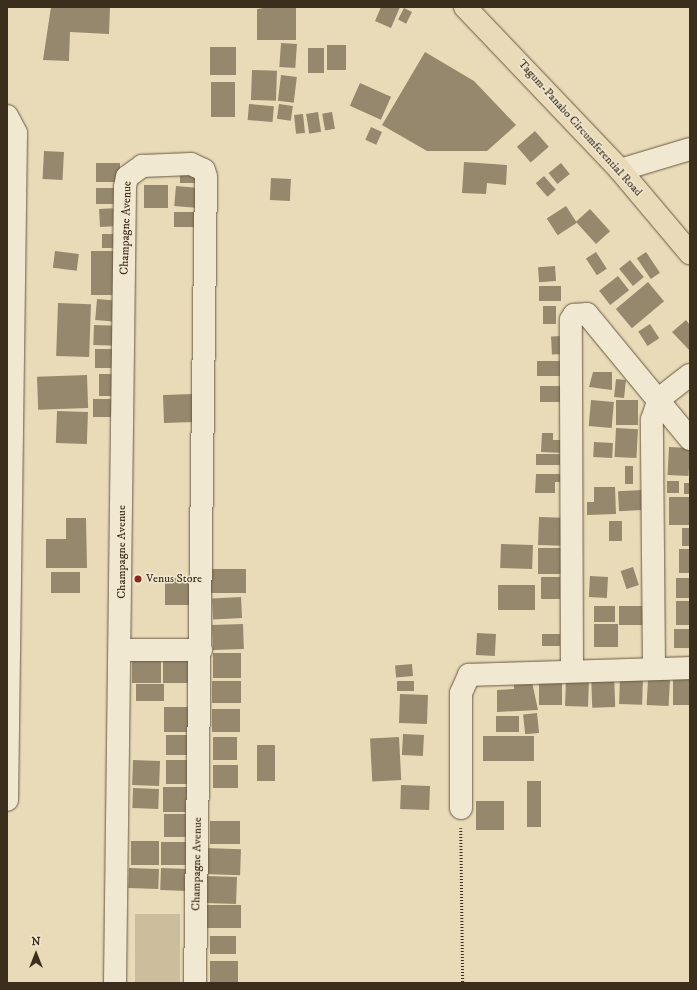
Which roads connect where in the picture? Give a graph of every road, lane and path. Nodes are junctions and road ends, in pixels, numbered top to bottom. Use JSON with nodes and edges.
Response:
{"nodes":[{"id":1,"x":465,"y":7,"type":"edge"},
{"id":2,"x":7,"y":116,"type":"edge"},
{"id":3,"x":690,"y":149,"type":"edge"},
{"id":4,"x":620,"y":170,"type":"junction"},
{"id":5,"x":690,"y":253,"type":"edge"},
{"id":6,"x":690,"y":375,"type":"edge"},
{"id":7,"x":659,"y":400,"type":"junction"},
{"id":8,"x":690,"y":440,"type":"edge"},
{"id":9,"x":121,"y":650,"type":"junction"},
{"id":10,"x":201,"y":650,"type":"junction"},
{"id":11,"x":690,"y":668,"type":"edge"},
{"id":12,"x":654,"y":669,"type":"junction"},
{"id":13,"x":572,"y":671,"type":"junction"},
{"id":14,"x":7,"y":800,"type":"edge"},
{"id":15,"x":461,"y":808,"type":"joint"},
{"id":16,"x":115,"y":983,"type":"edge"},
{"id":17,"x":195,"y":983,"type":"edge"},
{"id":18,"x":463,"y":983,"type":"edge"}],
"edges":[{"from":1,"to":4,"type":"main road","name":"Tagum-Panabo Circumferential Road"},
{"from":2,"to":14,"type":"street"},
{"from":3,"to":4,"type":"street"},
{"from":4,"to":5,"type":"main road","name":"Tagum-Panabo Circumferential Road"},
{"from":6,"to":7,"type":"street"},
{"from":7,"to":8,"type":"street"},
{"from":7,"to":12,"type":"street"},
{"from":7,"to":13,"type":"street"},
{"from":9,"to":10,"type":"street"},
{"from":9,"to":10,"type":"street","name":"Champagne Avenue"},
{"from":9,"to":16,"type":"street","name":"Champagne Avenue"},
{"from":10,"to":17,"type":"street","name":"Champagne Avenue"},
{"from":11,"to":12,"type":"street"},
{"from":12,"to":13,"type":"street"},
{"from":13,"to":15,"type":"street"},
{"from":15,"to":18,"type":"path"}]}
